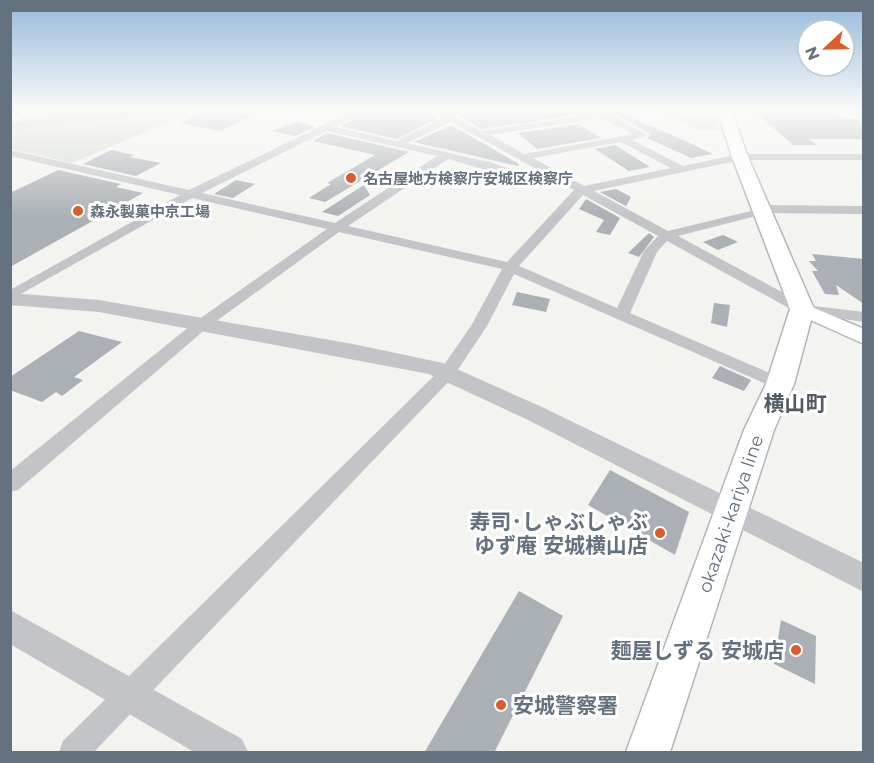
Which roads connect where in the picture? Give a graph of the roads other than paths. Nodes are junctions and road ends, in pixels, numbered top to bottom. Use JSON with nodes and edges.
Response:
{"nodes":[{"id":1,"x":291,"y":146,"type":"edge"},
{"id":2,"x":404,"y":146,"type":"edge"},
{"id":3,"x":500,"y":146,"type":"edge"},
{"id":4,"x":588,"y":146,"type":"edge"},
{"id":5,"x":635,"y":146,"type":"edge"},
{"id":6,"x":736,"y":146,"type":"edge"},
{"id":7,"x":10,"y":153,"type":"edge"},
{"id":8,"x":446,"y":155,"type":"junction"},
{"id":9,"x":740,"y":157,"type":"junction"},
{"id":10,"x":864,"y":157,"type":"edge"},
{"id":11,"x":523,"y":158,"type":"junction"},
{"id":12,"x":681,"y":169,"type":"junction"},
{"id":13,"x":550,"y":172,"type":"junction"},
{"id":14,"x":582,"y":190,"type":"junction"},
{"id":15,"x":191,"y":194,"type":"junction"},
{"id":16,"x":762,"y":210,"type":"junction"},
{"id":17,"x":862,"y":210,"type":"edge"},
{"id":18,"x":338,"y":227,"type":"junction"},
{"id":19,"x":666,"y":235,"type":"junction"},
{"id":20,"x":510,"y":267,"type":"junction"},
{"id":21,"x":10,"y":297,"type":"edge"},
{"id":22,"x":802,"y":309,"type":"junction"},
{"id":23,"x":622,"y":314,"type":"junction"},
{"id":24,"x":864,"y":316,"type":"edge"},
{"id":25,"x":201,"y":325,"type":"junction"},
{"id":26,"x":864,"y":337,"type":"edge"},
{"id":27,"x":447,"y":373,"type":"junction"},
{"id":28,"x":780,"y":384,"type":"junction"},
{"id":29,"x":10,"y":484,"type":"edge"},
{"id":30,"x":732,"y":513,"type":"junction"},
{"id":31,"x":864,"y":578,"type":"edge"},
{"id":32,"x":10,"y":626,"type":"edge"},
{"id":33,"x":131,"y":694,"type":"junction"},
{"id":34,"x":74,"y":753,"type":"edge"},
{"id":35,"x":229,"y":753,"type":"edge"},
{"id":36,"x":648,"y":753,"type":"edge"}],
"edges":[{"from":1,"to":15,"type":"street"},
{"from":2,"to":8,"type":"street"},
{"from":3,"to":11,"type":"street"},
{"from":4,"to":11,"type":"street"},
{"from":5,"to":12,"type":"street"},
{"from":6,"to":9,"type":"main road"},
{"from":7,"to":15,"type":"street"},
{"from":8,"to":13,"type":"street"},
{"from":8,"to":18,"type":"street"},
{"from":9,"to":10,"type":"street"},
{"from":9,"to":12,"type":"street"},
{"from":9,"to":16,"type":"main road"},
{"from":11,"to":13,"type":"street"},
{"from":12,"to":14,"type":"street"},
{"from":13,"to":14,"type":"street"},
{"from":14,"to":19,"type":"street"},
{"from":14,"to":20,"type":"street"},
{"from":15,"to":18,"type":"street"},
{"from":15,"to":21,"type":"street"},
{"from":16,"to":17,"type":"street"},
{"from":16,"to":19,"type":"street"},
{"from":16,"to":22,"type":"main road"},
{"from":18,"to":20,"type":"street"},
{"from":18,"to":25,"type":"street"},
{"from":19,"to":22,"type":"street"},
{"from":19,"to":23,"type":"street"},
{"from":20,"to":23,"type":"street"},
{"from":20,"to":27,"type":"street"},
{"from":21,"to":25,"type":"street"},
{"from":22,"to":24,"type":"street"},
{"from":22,"to":26,"type":"main road"},
{"from":22,"to":28,"type":"main road","name":"okazaki-kariya line"},
{"from":23,"to":28,"type":"street"},
{"from":25,"to":27,"type":"street"},
{"from":25,"to":29,"type":"street"},
{"from":27,"to":30,"type":"street"},
{"from":27,"to":33,"type":"street"},
{"from":28,"to":30,"type":"main road","name":"okazaki-kariya line"},
{"from":30,"to":31,"type":"street"},
{"from":30,"to":36,"type":"main road","name":"okazaki-kariya line"},
{"from":32,"to":33,"type":"street"},
{"from":33,"to":34,"type":"street"},
{"from":33,"to":35,"type":"street"}]}
